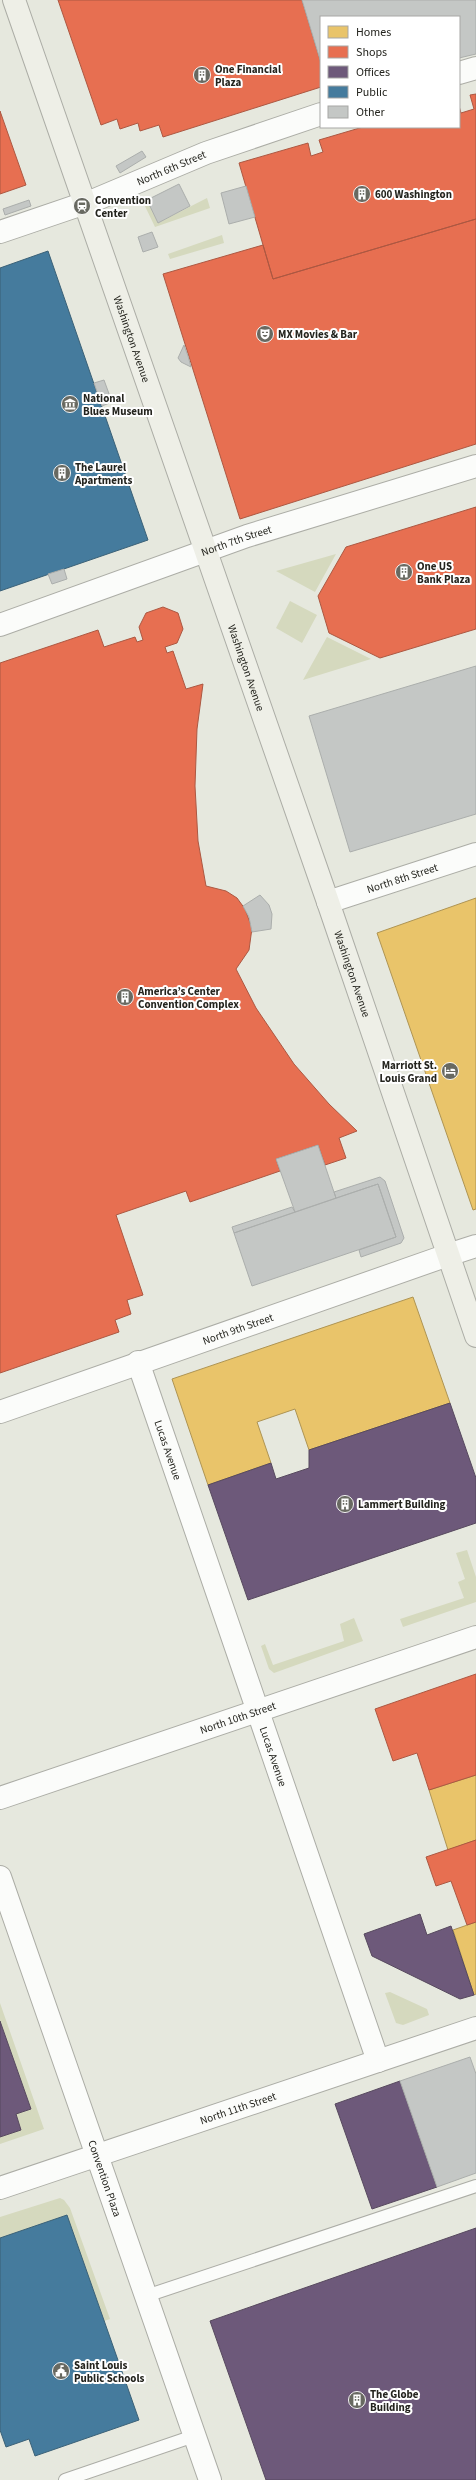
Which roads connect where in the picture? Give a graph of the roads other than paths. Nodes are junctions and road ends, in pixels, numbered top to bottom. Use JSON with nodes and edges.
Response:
{"nodes":[{"id":1,"x":14,"y":0,"type":"edge"},
{"id":2,"x":476,"y":68,"type":"edge"},
{"id":3,"x":460,"y":73,"type":"edge"},
{"id":4,"x":320,"y":114,"type":"edge"},
{"id":5,"x":85,"y":203,"type":"junction"},
{"id":6,"x":0,"y":232,"type":"edge"},
{"id":7,"x":476,"y":466,"type":"edge"},
{"id":8,"x":206,"y":551,"type":"junction"},
{"id":9,"x":0,"y":625,"type":"edge"},
{"id":10,"x":476,"y":854,"type":"edge"},
{"id":11,"x":328,"y":902,"type":"junction"},
{"id":12,"x":476,"y":1246,"type":"edge"},
{"id":13,"x":448,"y":1255,"type":"junction"},
{"id":14,"x":476,"y":1336,"type":"edge"},
{"id":15,"x":138,"y":1362,"type":"junction"},
{"id":16,"x":0,"y":1412,"type":"edge"},
{"id":17,"x":476,"y":1637,"type":"edge"},
{"id":18,"x":257,"y":1711,"type":"junction"},
{"id":19,"x":0,"y":1798,"type":"edge"},
{"id":20,"x":0,"y":1877,"type":"edge"},
{"id":21,"x":476,"y":2028,"type":"edge"},
{"id":22,"x":378,"y":2061,"type":"junction"},
{"id":23,"x":97,"y":2155,"type":"junction"},
{"id":24,"x":476,"y":2186,"type":"edge"},
{"id":25,"x":0,"y":2188,"type":"edge"},
{"id":26,"x":146,"y":2296,"type":"junction"},
{"id":27,"x":194,"y":2436,"type":"junction"},
{"id":28,"x":65,"y":2480,"type":"edge"},
{"id":29,"x":210,"y":2480,"type":"edge"}],
"edges":[{"from":1,"to":5,"type":"main road","name":"Washington Avenue"},
{"from":2,"to":3,"type":"street"},
{"from":4,"to":5,"type":"street","name":"North 6th Street"},
{"from":5,"to":6,"type":"street","name":"North 6th Street"},
{"from":5,"to":8,"type":"main road","name":"Washington Avenue"},
{"from":7,"to":8,"type":"street","name":"North 7th Street"},
{"from":8,"to":9,"type":"street","name":"North 7th Street"},
{"from":8,"to":11,"type":"main road","name":"Washington Avenue"},
{"from":10,"to":11,"type":"street","name":"North 8th Street"},
{"from":11,"to":13,"type":"main road","name":"Washington Avenue"},
{"from":12,"to":13,"type":"street","name":"North 9th Street"},
{"from":13,"to":14,"type":"main road","name":"Washington Avenue"},
{"from":13,"to":15,"type":"street","name":"North 9th Street"},
{"from":15,"to":16,"type":"street","name":"North 9th Street"},
{"from":15,"to":18,"type":"street","name":"Lucas Avenue"},
{"from":17,"to":18,"type":"street","name":"North 10th Street"},
{"from":18,"to":19,"type":"street","name":"North 10th Street"},
{"from":18,"to":22,"type":"street","name":"Lucas Avenue"},
{"from":20,"to":23,"type":"street","name":"Convention Plaza"},
{"from":21,"to":22,"type":"street","name":"North 11th Street"},
{"from":22,"to":23,"type":"street","name":"North 11th Street"},
{"from":23,"to":25,"type":"street","name":"North 11th Street"},
{"from":23,"to":26,"type":"street","name":"Convention Plaza"},
{"from":24,"to":26,"type":"lane"},
{"from":26,"to":27,"type":"street","name":"Convention Plaza"},
{"from":27,"to":28,"type":"lane"},
{"from":27,"to":29,"type":"street","name":"Convention Plaza"}]}
